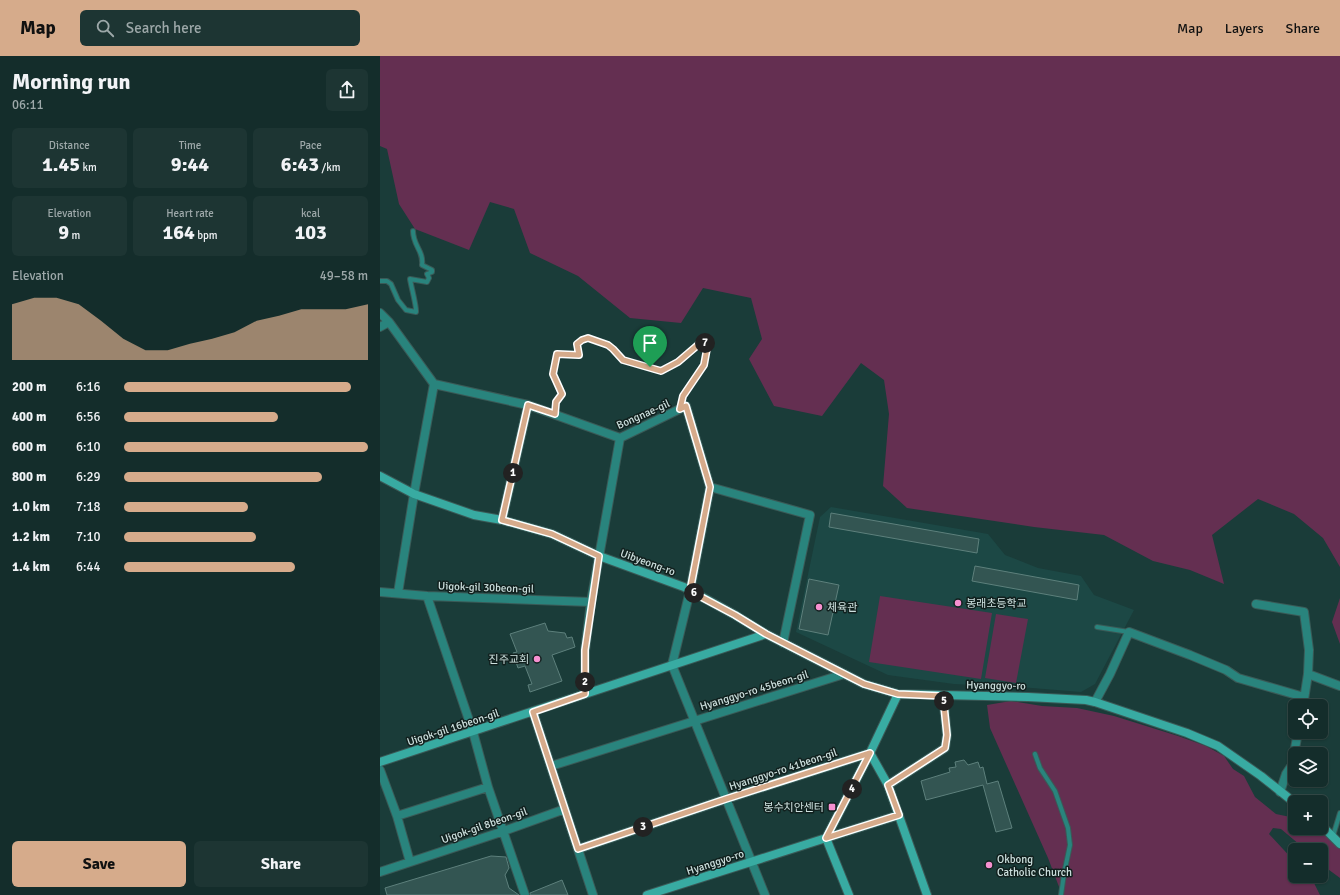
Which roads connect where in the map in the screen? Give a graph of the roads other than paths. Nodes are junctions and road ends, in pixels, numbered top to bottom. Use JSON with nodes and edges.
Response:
{"nodes":[{"id":1,"x":412,"y":231,"type":"dead end"},
{"id":2,"x":380,"y":281,"type":"edge"},
{"id":3,"x":380,"y":313,"type":"edge"},
{"id":4,"x":389,"y":322,"type":"junction"},
{"id":5,"x":380,"y":327,"type":"edge"},
{"id":6,"x":434,"y":384,"type":"junction"},
{"id":7,"x":528,"y":405,"type":"junction"},
{"id":8,"x":680,"y":409,"type":"junction"},
{"id":9,"x":555,"y":414,"type":"junction"},
{"id":10,"x":620,"y":438,"type":"junction"},
{"id":11,"x":380,"y":476,"type":"edge"},
{"id":12,"x":710,"y":487,"type":"junction"},
{"id":13,"x":414,"y":494,"type":"junction"},
{"id":14,"x":502,"y":520,"type":"junction"},
{"id":15,"x":599,"y":556,"type":"junction"},
{"id":16,"x":690,"y":591,"type":"junction"},
{"id":17,"x":380,"y":592,"type":"edge"},
{"id":18,"x":398,"y":594,"type":"junction"},
{"id":19,"x":427,"y":596,"type":"junction"},
{"id":20,"x":591,"y":602,"type":"junction"},
{"id":21,"x":1256,"y":604,"type":"dead end"},
{"id":22,"x":1097,"y":627,"type":"dead end"},
{"id":23,"x":1129,"y":632,"type":"junction"},
{"id":24,"x":766,"y":634,"type":"junction"},
{"id":25,"x":783,"y":643,"type":"junction"},
{"id":26,"x":672,"y":665,"type":"junction"},
{"id":27,"x":844,"y":674,"type":"junction"},
{"id":28,"x":1308,"y":674,"type":"junction"},
{"id":29,"x":1340,"y":686,"type":"edge"},
{"id":30,"x":585,"y":694,"type":"junction"},
{"id":31,"x":898,"y":694,"type":"junction"},
{"id":32,"x":943,"y":696,"type":"junction"},
{"id":33,"x":1304,"y":697,"type":"joint"},
{"id":34,"x":1095,"y":702,"type":"junction"},
{"id":35,"x":533,"y":712,"type":"junction"},
{"id":36,"x":694,"y":720,"type":"junction"},
{"id":37,"x":472,"y":732,"type":"junction"},
{"id":38,"x":1297,"y":739,"type":"edge"},
{"id":39,"x":870,"y":753,"type":"junction"},
{"id":40,"x":1035,"y":754,"type":"dead end"},
{"id":41,"x":380,"y":762,"type":"edge"},
{"id":42,"x":551,"y":766,"type":"junction"},
{"id":43,"x":380,"y":770,"type":"edge"},
{"id":44,"x":888,"y":785,"type":"junction"},
{"id":45,"x":488,"y":787,"type":"junction"},
{"id":46,"x":1280,"y":792,"type":"junction"},
{"id":47,"x":1288,"y":798,"type":"edge"},
{"id":48,"x":726,"y":799,"type":"junction"},
{"id":49,"x":565,"y":809,"type":"junction"},
{"id":50,"x":1340,"y":813,"type":"edge"},
{"id":51,"x":899,"y":815,"type":"junction"},
{"id":52,"x":397,"y":816,"type":"junction"},
{"id":53,"x":504,"y":831,"type":"junction"},
{"id":54,"x":1328,"y":832,"type":"edge"},
{"id":55,"x":1333,"y":837,"type":"junction"},
{"id":56,"x":826,"y":838,"type":"junction"},
{"id":57,"x":1340,"y":844,"type":"edge"},
{"id":58,"x":578,"y":849,"type":"junction"},
{"id":59,"x":410,"y":862,"type":"junction"},
{"id":60,"x":751,"y":862,"type":"junction"},
{"id":61,"x":380,"y":872,"type":"edge"},
{"id":62,"x":525,"y":895,"type":"edge"},
{"id":63,"x":593,"y":895,"type":"edge"},
{"id":64,"x":648,"y":895,"type":"edge"},
{"id":65,"x":765,"y":895,"type":"edge"},
{"id":66,"x":849,"y":895,"type":"edge"},
{"id":67,"x":927,"y":895,"type":"edge"},
{"id":68,"x":1061,"y":895,"type":"edge"}],
"edges":[{"from":1,"to":2,"type":"lane"},
{"from":3,"to":4,"type":"street"},
{"from":4,"to":5,"type":"street"},
{"from":4,"to":6,"type":"street"},
{"from":6,"to":7,"type":"street","name":"Bongnae-gil"},
{"from":6,"to":13,"type":"street"},
{"from":7,"to":9,"type":"street","name":"Bongnae-gil"},
{"from":7,"to":14,"type":"street"},
{"from":8,"to":9,"type":"lane"},
{"from":8,"to":10,"type":"street","name":"Bongnae-gil"},
{"from":8,"to":12,"type":"street","name":"Bongnae-gil"},
{"from":9,"to":10,"type":"street","name":"Bongnae-gil"},
{"from":10,"to":15,"type":"street"},
{"from":11,"to":13,"type":"street","name":"Uibyeong-ro"},
{"from":12,"to":16,"type":"street"},
{"from":12,"to":25,"type":"street"},
{"from":13,"to":14,"type":"street","name":"Uibyeong-ro"},
{"from":13,"to":18,"type":"street"},
{"from":14,"to":15,"type":"street","name":"Uibyeong-ro"},
{"from":15,"to":16,"type":"street","name":"Uibyeong-ro"},
{"from":15,"to":20,"type":"street"},
{"from":16,"to":24,"type":"street","name":"Uibyeong-ro"},
{"from":16,"to":26,"type":"street"},
{"from":17,"to":18,"type":"street","name":"Uigok-gil 30beon-gil"},
{"from":18,"to":19,"type":"street","name":"Uigok-gil 30beon-gil"},
{"from":19,"to":20,"type":"street","name":"Uigok-gil 30beon-gil"},
{"from":19,"to":37,"type":"street"},
{"from":20,"to":30,"type":"street"},
{"from":21,"to":28,"type":"street"},
{"from":22,"to":23,"type":"lane"},
{"from":23,"to":33,"type":"street"},
{"from":23,"to":34,"type":"street"},
{"from":24,"to":25,"type":"street","name":"Uibyeong-ro"},
{"from":24,"to":26,"type":"street","name":"Uigok-gil 16beon-gil"},
{"from":25,"to":27,"type":"street","name":"Uibyeong-ro"},
{"from":26,"to":30,"type":"street","name":"Uigok-gil 16beon-gil"},
{"from":26,"to":36,"type":"street"},
{"from":27,"to":31,"type":"street","name":"Uibyeong-ro"},
{"from":27,"to":36,"type":"street","name":"Hyanggyo-ro 45beon-gil"},
{"from":28,"to":29,"type":"street"},
{"from":28,"to":33,"type":"street"},
{"from":30,"to":35,"type":"street","name":"Uigok-gil 16beon-gil"},
{"from":31,"to":32,"type":"street","name":"Hyanggyo-ro"},
{"from":31,"to":39,"type":"street"},
{"from":32,"to":34,"type":"street","name":"Hyanggyo-ro"},
{"from":32,"to":44,"type":"street"},
{"from":34,"to":46,"type":"street","name":"Hyanggyo-ro"},
{"from":35,"to":37,"type":"street","name":"Uigok-gil 16beon-gil"},
{"from":35,"to":42,"type":"street"},
{"from":36,"to":42,"type":"street","name":"Hyanggyo-ro 45beon-gil"},
{"from":36,"to":48,"type":"street"},
{"from":37,"to":41,"type":"street","name":"Uigok-gil 16beon-gil"},
{"from":37,"to":45,"type":"street"},
{"from":38,"to":46,"type":"street"},
{"from":39,"to":44,"type":"street"},
{"from":39,"to":48,"type":"street","name":"Hyanggyo-ro 41beon-gil"},
{"from":39,"to":56,"type":"street"},
{"from":40,"to":68,"type":"lane"},
{"from":42,"to":49,"type":"street"},
{"from":43,"to":52,"type":"street"},
{"from":44,"to":51,"type":"street"},
{"from":45,"to":52,"type":"street"},
{"from":45,"to":53,"type":"street"},
{"from":46,"to":47,"type":"street","name":"Hyanggyo-ro"},
{"from":48,"to":58,"type":"street","name":"Hyanggyo-ro 41beon-gil"},
{"from":48,"to":60,"type":"street"},
{"from":49,"to":53,"type":"street","name":"Uigok-gil 8beon-gil"},
{"from":49,"to":58,"type":"street"},
{"from":50,"to":55,"type":"lane"},
{"from":51,"to":56,"type":"street"},
{"from":51,"to":67,"type":"street"},
{"from":52,"to":59,"type":"street"},
{"from":53,"to":59,"type":"street","name":"Uigok-gil 8beon-gil"},
{"from":53,"to":62,"type":"street"},
{"from":54,"to":55,"type":"street"},
{"from":55,"to":57,"type":"street"},
{"from":56,"to":60,"type":"street","name":"Hyanggyo-ro"},
{"from":56,"to":66,"type":"street"},
{"from":58,"to":63,"type":"street"},
{"from":59,"to":61,"type":"street","name":"Uigok-gil 8beon-gil"},
{"from":60,"to":64,"type":"street","name":"Hyanggyo-ro"},
{"from":60,"to":65,"type":"street"}]}
